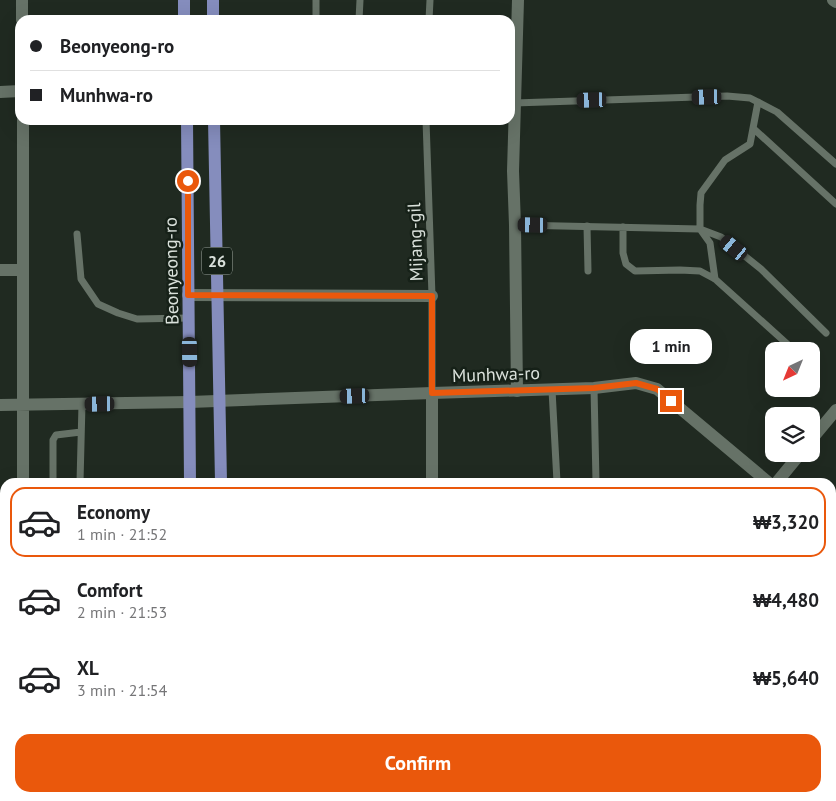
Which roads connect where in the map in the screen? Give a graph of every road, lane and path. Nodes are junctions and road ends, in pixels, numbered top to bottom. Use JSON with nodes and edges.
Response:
{"nodes":[{"id":1,"x":22,"y":0,"type":"edge"},
{"id":2,"x":184,"y":0,"type":"edge"},
{"id":3,"x":213,"y":0,"type":"edge"},
{"id":4,"x":316,"y":0,"type":"edge"},
{"id":5,"x":360,"y":0,"type":"edge"},
{"id":6,"x":430,"y":0,"type":"edge"},
{"id":7,"x":518,"y":0,"type":"edge"},
{"id":8,"x":22,"y":15,"type":"edge"},
{"id":9,"x":184,"y":15,"type":"edge"},
{"id":10,"x":213,"y":15,"type":"edge"},
{"id":11,"x":316,"y":15,"type":"edge"},
{"id":12,"x":359,"y":15,"type":"edge"},
{"id":13,"x":429,"y":15,"type":"edge"},
{"id":14,"x":515,"y":77,"type":"edge"},
{"id":15,"x":15,"y":91,"type":"edge"},
{"id":16,"x":0,"y":92,"type":"edge"},
{"id":17,"x":758,"y":102,"type":"junction"},
{"id":18,"x":515,"y":103,"type":"edge"},
{"id":19,"x":22,"y":125,"type":"edge"},
{"id":20,"x":187,"y":125,"type":"edge"},
{"id":21,"x":214,"y":125,"type":"edge"},
{"id":22,"x":426,"y":125,"type":"edge"},
{"id":23,"x":514,"y":125,"type":"edge"},
{"id":24,"x":754,"y":129,"type":"junction"},
{"id":25,"x":836,"y":164,"type":"edge"},
{"id":26,"x":836,"y":204,"type":"edge"},
{"id":27,"x":515,"y":225,"type":"junction"},
{"id":28,"x":587,"y":226,"type":"junction"},
{"id":29,"x":623,"y":227,"type":"junction"},
{"id":30,"x":700,"y":229,"type":"junction"},
{"id":31,"x":77,"y":234,"type":"dead end"},
{"id":32,"x":0,"y":270,"type":"edge"},
{"id":33,"x":24,"y":270,"type":"junction"},
{"id":34,"x":588,"y":272,"type":"dead end"},
{"id":35,"x":716,"y":279,"type":"junction"},
{"id":36,"x":217,"y":294,"type":"junction"},
{"id":37,"x":188,"y":295,"type":"junction"},
{"id":38,"x":432,"y":296,"type":"junction"},
{"id":39,"x":189,"y":318,"type":"junction"},
{"id":40,"x":826,"y":333,"type":"dead end"},
{"id":41,"x":784,"y":342,"type":"edge"},
{"id":42,"x":594,"y":388,"type":"junction"},
{"id":43,"x":552,"y":390,"type":"junction"},
{"id":44,"x":517,"y":391,"type":"junction"},
{"id":45,"x":432,"y":393,"type":"junction"},
{"id":46,"x":221,"y":401,"type":"junction"},
{"id":47,"x":190,"y":402,"type":"junction"},
{"id":48,"x":82,"y":404,"type":"junction"},
{"id":49,"x":0,"y":405,"type":"edge"},
{"id":50,"x":22,"y":406,"type":"junction"},
{"id":51,"x":836,"y":410,"type":"edge"},
{"id":52,"x":820,"y":429,"type":"edge"},
{"id":53,"x":81,"y":432,"type":"junction"},
{"id":54,"x":793,"y":462,"type":"edge"},
{"id":55,"x":23,"y":478,"type":"edge"},
{"id":56,"x":53,"y":478,"type":"edge"},
{"id":57,"x":80,"y":478,"type":"edge"},
{"id":58,"x":190,"y":478,"type":"edge"},
{"id":59,"x":221,"y":478,"type":"edge"},
{"id":60,"x":432,"y":478,"type":"edge"},
{"id":61,"x":557,"y":478,"type":"edge"},
{"id":62,"x":596,"y":478,"type":"edge"},
{"id":63,"x":763,"y":478,"type":"edge"},
{"id":64,"x":780,"y":478,"type":"edge"}],
"edges":[{"from":1,"to":8,"type":"street"},
{"from":2,"to":9,"type":"main road"},
{"from":3,"to":10,"type":"main road"},
{"from":4,"to":11,"type":"lane"},
{"from":5,"to":12,"type":"lane"},
{"from":6,"to":13,"type":"lane"},
{"from":7,"to":14,"type":"street"},
{"from":15,"to":16,"type":"street"},
{"from":17,"to":18,"type":"lane"},
{"from":17,"to":24,"type":"lane"},
{"from":17,"to":25,"type":"lane"},
{"from":19,"to":33,"type":"street"},
{"from":20,"to":37,"type":"main road","name":"Beonyeong-ro","number":"26"},
{"from":21,"to":36,"type":"main road","number":"26"},
{"from":22,"to":38,"type":"lane","name":"Mijang-gil"},
{"from":23,"to":27,"type":"street"},
{"from":24,"to":26,"type":"lane"},
{"from":24,"to":30,"type":"lane"},
{"from":27,"to":28,"type":"lane"},
{"from":27,"to":44,"type":"street"},
{"from":28,"to":29,"type":"lane"},
{"from":28,"to":34,"type":"lane"},
{"from":29,"to":30,"type":"lane"},
{"from":29,"to":35,"type":"lane"},
{"from":30,"to":35,"type":"lane"},
{"from":30,"to":40,"type":"lane"},
{"from":31,"to":39,"type":"lane"},
{"from":32,"to":33,"type":"street"},
{"from":33,"to":50,"type":"street"},
{"from":35,"to":41,"type":"lane"},
{"from":36,"to":37,"type":"street"},
{"from":36,"to":38,"type":"street"},
{"from":36,"to":46,"type":"main road","number":"26"},
{"from":37,"to":39,"type":"main road","name":"Beonyeong-ro","number":"26"},
{"from":38,"to":45,"type":"lane","name":"Mijang-gil"},
{"from":39,"to":47,"type":"main road","name":"Beonyeong-ro","number":"26"},
{"from":42,"to":43,"type":"street","name":"Munhwa-ro"},
{"from":42,"to":62,"type":"lane"},
{"from":42,"to":63,"type":"street","name":"Munhwa-ro"},
{"from":43,"to":44,"type":"street","name":"Munhwa-ro"},
{"from":43,"to":61,"type":"lane"},
{"from":44,"to":45,"type":"street","name":"Munhwa-ro"},
{"from":45,"to":46,"type":"street","name":"Munhwa-ro"},
{"from":45,"to":60,"type":"street"},
{"from":46,"to":47,"type":"street","name":"Munhwa-ro"},
{"from":46,"to":59,"type":"main road","number":"26"},
{"from":47,"to":48,"type":"street","name":"Munhwa-ro"},
{"from":47,"to":58,"type":"main road","name":"Beonyeong-ro","number":"26"},
{"from":48,"to":50,"type":"street","name":"Munhwa-ro"},
{"from":48,"to":53,"type":"lane"},
{"from":49,"to":50,"type":"street","name":"Munhwa-ro"},
{"from":50,"to":55,"type":"street"},
{"from":51,"to":52,"type":"street"},
{"from":53,"to":56,"type":"lane"},
{"from":53,"to":57,"type":"lane"},
{"from":54,"to":64,"type":"street"}]}
